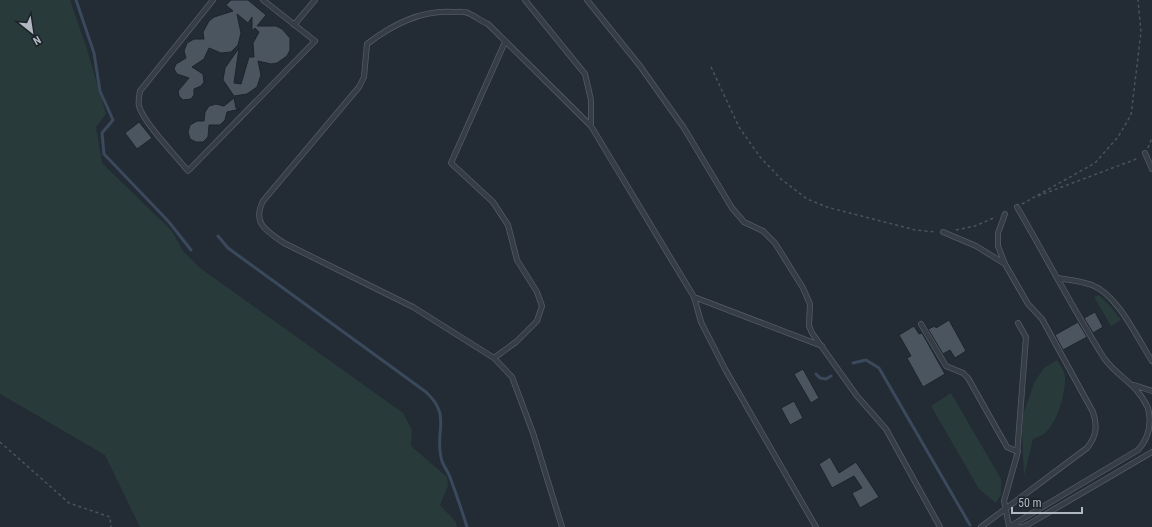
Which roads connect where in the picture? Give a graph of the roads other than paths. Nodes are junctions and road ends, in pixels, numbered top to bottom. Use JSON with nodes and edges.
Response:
{"nodes":[{"id":1,"x":213,"y":0,"type":"edge"},
{"id":2,"x":263,"y":0,"type":"edge"},
{"id":3,"x":315,"y":0,"type":"edge"},
{"id":4,"x":525,"y":0,"type":"edge"},
{"id":5,"x":587,"y":0,"type":"edge"},
{"id":6,"x":294,"y":25,"type":"junction"},
{"id":7,"x":505,"y":42,"type":"junction"},
{"id":8,"x":591,"y":126,"type":"junction"},
{"id":9,"x":1145,"y":153,"type":"road end"},
{"id":10,"x":1152,"y":169,"type":"edge"},
{"id":11,"x":1017,"y":207,"type":"road end"},
{"id":12,"x":1005,"y":214,"type":"road end"},
{"id":13,"x":943,"y":232,"type":"road end"},
{"id":14,"x":1005,"y":264,"type":"junction"},
{"id":15,"x":1058,"y":278,"type":"junction"},
{"id":16,"x":694,"y":297,"type":"junction"},
{"id":17,"x":1018,"y":323,"type":"dead end"},
{"id":18,"x":921,"y":324,"type":"dead end"},
{"id":19,"x":822,"y":346,"type":"junction"},
{"id":20,"x":494,"y":358,"type":"junction"},
{"id":21,"x":1152,"y":361,"type":"edge"},
{"id":22,"x":1134,"y":385,"type":"junction"},
{"id":23,"x":1152,"y":391,"type":"edge"},
{"id":24,"x":1151,"y":415,"type":"edge"},
{"id":25,"x":1018,"y":452,"type":"junction"},
{"id":26,"x":1152,"y":452,"type":"edge"},
{"id":27,"x":1005,"y":509,"type":"junction"},
{"id":28,"x":562,"y":527,"type":"edge"},
{"id":29,"x":816,"y":527,"type":"edge"},
{"id":30,"x":940,"y":527,"type":"edge"},
{"id":31,"x":981,"y":527,"type":"edge"},
{"id":32,"x":1009,"y":527,"type":"edge"}],
"edges":[{"from":1,"to":6,"type":"lane"},
{"from":2,"to":6,"type":"lane"},
{"from":3,"to":6,"type":"lane"},
{"from":4,"to":8,"type":"lane"},
{"from":5,"to":19,"type":"lane"},
{"from":7,"to":8,"type":"lane"},
{"from":7,"to":20,"type":"lane"},
{"from":7,"to":20,"type":"lane"},
{"from":8,"to":16,"type":"lane"},
{"from":9,"to":10,"type":"lane"},
{"from":11,"to":15,"type":"lane"},
{"from":12,"to":14,"type":"lane"},
{"from":13,"to":14,"type":"lane"},
{"from":14,"to":27,"type":"lane"},
{"from":15,"to":21,"type":"lane"},
{"from":15,"to":22,"type":"lane"},
{"from":16,"to":19,"type":"lane"},
{"from":16,"to":29,"type":"lane"},
{"from":17,"to":25,"type":"lane"},
{"from":18,"to":25,"type":"lane"},
{"from":19,"to":30,"type":"lane"},
{"from":20,"to":28,"type":"lane"},
{"from":22,"to":23,"type":"lane"},
{"from":22,"to":24,"type":"lane"},
{"from":24,"to":32,"type":"lane"},
{"from":25,"to":27,"type":"lane"},
{"from":26,"to":32,"type":"lane"},
{"from":27,"to":31,"type":"lane"},
{"from":27,"to":32,"type":"lane"}]}
